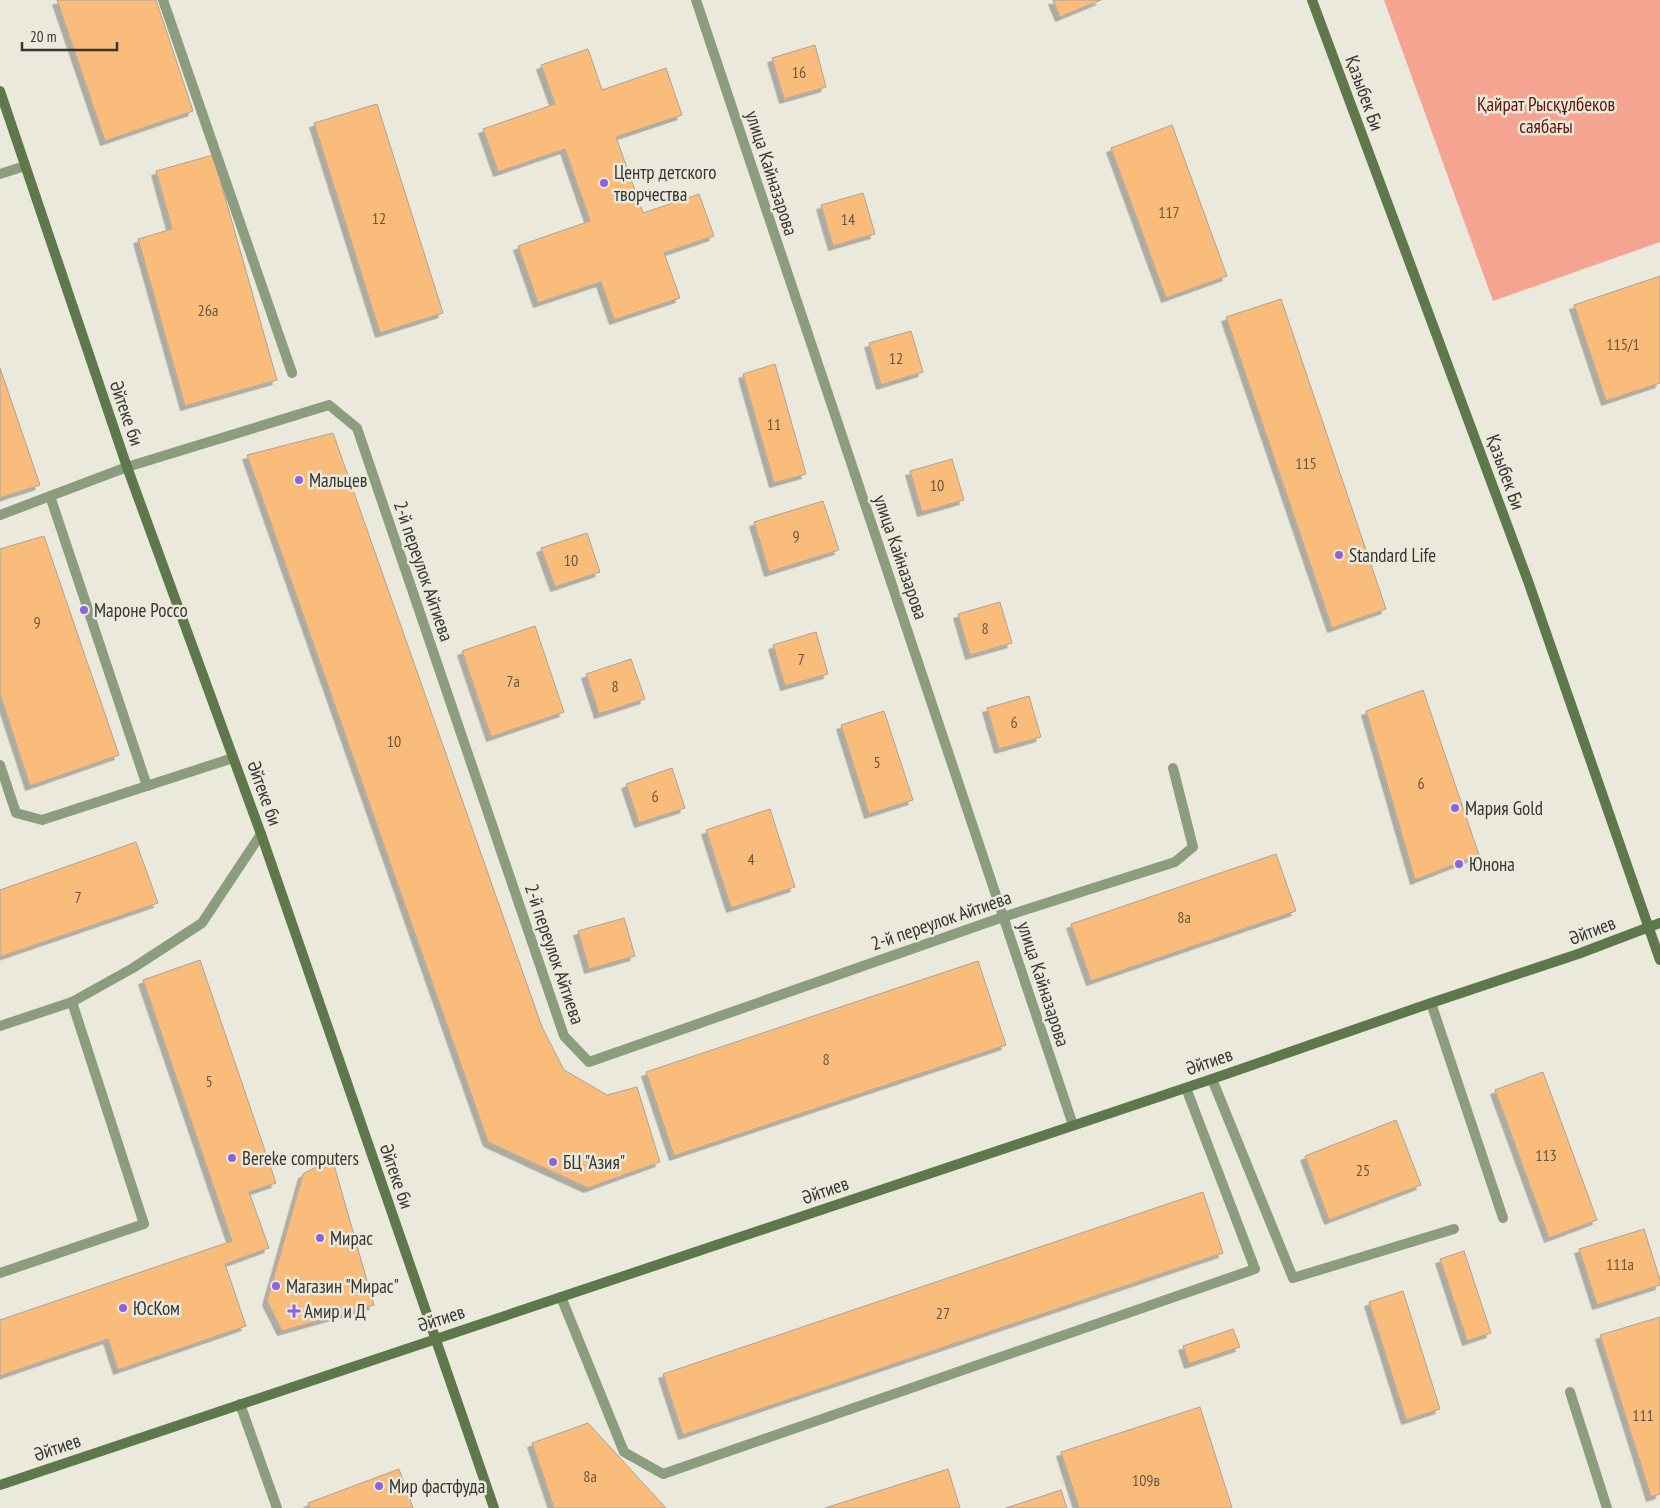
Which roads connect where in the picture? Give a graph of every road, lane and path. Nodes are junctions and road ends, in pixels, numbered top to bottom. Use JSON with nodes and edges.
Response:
{"nodes":[{"id":1,"x":163,"y":0,"type":"edge"},
{"id":2,"x":696,"y":0,"type":"edge"},
{"id":3,"x":1312,"y":0,"type":"edge"},
{"id":4,"x":0,"y":91,"type":"edge"},
{"id":5,"x":26,"y":166,"type":"junction"},
{"id":6,"x":0,"y":174,"type":"edge"},
{"id":7,"x":292,"y":373,"type":"dead end"},
{"id":8,"x":126,"y":467,"type":"junction"},
{"id":9,"x":50,"y":496,"type":"junction"},
{"id":10,"x":0,"y":515,"type":"edge"},
{"id":11,"x":233,"y":758,"type":"junction"},
{"id":12,"x":0,"y":765,"type":"edge"},
{"id":13,"x":1172,"y":768,"type":"dead end"},
{"id":14,"x":148,"y":786,"type":"junction"},
{"id":15,"x":261,"y":834,"type":"junction"},
{"id":16,"x":1003,"y":917,"type":"junction"},
{"id":17,"x":1660,"y":923,"type":"edge"},
{"id":18,"x":1649,"y":927,"type":"junction"},
{"id":19,"x":1660,"y":960,"type":"edge"},
{"id":20,"x":72,"y":1002,"type":"junction"},
{"id":21,"x":1431,"y":1003,"type":"junction"},
{"id":22,"x":0,"y":1026,"type":"edge"},
{"id":23,"x":1212,"y":1079,"type":"junction"},
{"id":24,"x":1186,"y":1088,"type":"junction"},
{"id":25,"x":1073,"y":1125,"type":"junction"},
{"id":26,"x":1503,"y":1218,"type":"dead end"},
{"id":27,"x":1454,"y":1230,"type":"dead end"},
{"id":28,"x":0,"y":1273,"type":"edge"},
{"id":29,"x":560,"y":1297,"type":"junction"},
{"id":30,"x":435,"y":1339,"type":"junction"},
{"id":31,"x":1570,"y":1392,"type":"dead end"},
{"id":32,"x":240,"y":1404,"type":"junction"},
{"id":33,"x":0,"y":1485,"type":"edge"},
{"id":34,"x":277,"y":1508,"type":"edge"},
{"id":35,"x":494,"y":1508,"type":"edge"},
{"id":36,"x":1607,"y":1508,"type":"edge"}],
"edges":[{"from":1,"to":7,"type":"street"},
{"from":2,"to":16,"type":"street","name":"улица Кайназарова"},
{"from":3,"to":18,"type":"street","name":"Қазыбек Би"},
{"from":4,"to":5,"type":"street","name":"Әйтеке би"},
{"from":5,"to":6,"type":"street"},
{"from":5,"to":8,"type":"street","name":"Әйтеке би"},
{"from":8,"to":9,"type":"street"},
{"from":8,"to":11,"type":"street","name":"Әйтеке би"},
{"from":8,"to":16,"type":"street","name":"2-й переулок Айтиева"},
{"from":9,"to":10,"type":"street"},
{"from":9,"to":14,"type":"street"},
{"from":11,"to":14,"type":"street"},
{"from":11,"to":15,"type":"street","name":"Әйтеке би"},
{"from":12,"to":14,"type":"street"},
{"from":13,"to":16,"type":"street","name":"2-й переулок Айтиева"},
{"from":15,"to":20,"type":"street"},
{"from":15,"to":30,"type":"street","name":"Әйтеке би"},
{"from":16,"to":25,"type":"street","name":"улица Кайназарова"},
{"from":17,"to":18,"type":"street","name":"Әйтиев"},
{"from":18,"to":19,"type":"street","name":"Қазыбек Би"},
{"from":18,"to":21,"type":"street","name":"Әйтиев"},
{"from":20,"to":22,"type":"street"},
{"from":20,"to":28,"type":"street"},
{"from":21,"to":23,"type":"street","name":"Әйтиев"},
{"from":21,"to":26,"type":"street"},
{"from":23,"to":24,"type":"street","name":"Әйтиев"},
{"from":23,"to":27,"type":"street"},
{"from":24,"to":25,"type":"street","name":"Әйтиев"},
{"from":24,"to":29,"type":"street"},
{"from":25,"to":29,"type":"street","name":"Әйтиев"},
{"from":29,"to":30,"type":"street","name":"Әйтиев"},
{"from":30,"to":32,"type":"street","name":"Әйтиев"},
{"from":30,"to":35,"type":"street","name":"Әйтеке би"},
{"from":31,"to":36,"type":"street"},
{"from":32,"to":33,"type":"street","name":"Әйтиев"},
{"from":32,"to":34,"type":"street"}]}
